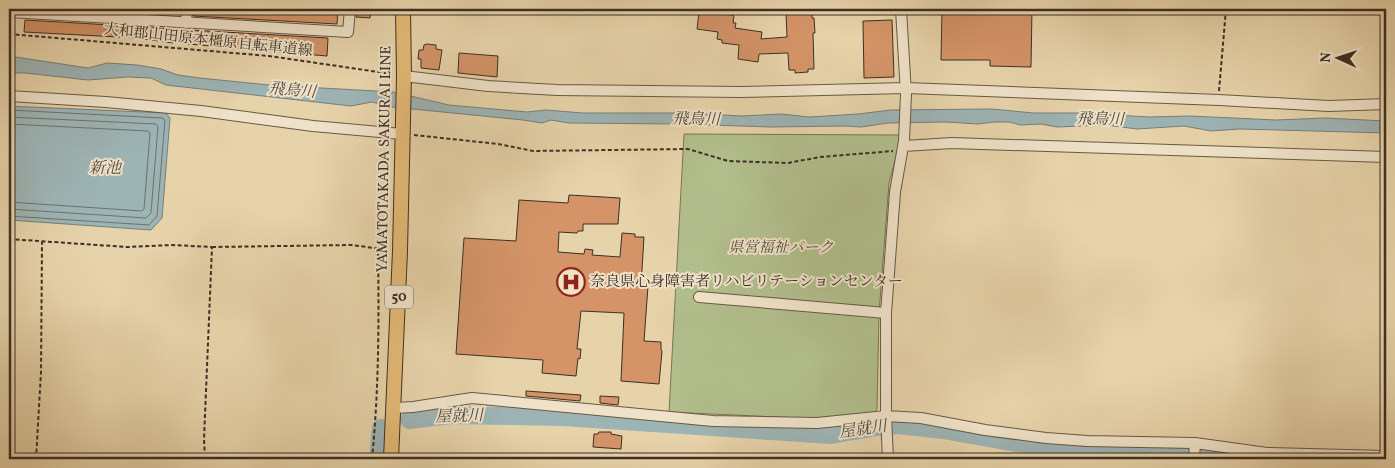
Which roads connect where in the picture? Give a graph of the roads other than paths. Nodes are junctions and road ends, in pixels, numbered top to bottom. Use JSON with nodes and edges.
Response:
{"nodes":[{"id":1,"x":187,"y":9,"type":"edge"},
{"id":2,"x":350,"y":9,"type":"edge"},
{"id":3,"x":403,"y":9,"type":"edge"},
{"id":4,"x":900,"y":9,"type":"edge"},
{"id":5,"x":9,"y":12,"type":"edge"},
{"id":6,"x":186,"y":23,"type":"junction"},
{"id":7,"x":404,"y":78,"type":"junction"},
{"id":8,"x":906,"y":91,"type":"junction"},
{"id":9,"x":9,"y":96,"type":"edge"},
{"id":10,"x":1386,"y":104,"type":"edge"},
{"id":11,"x":402,"y":131,"type":"junction"},
{"id":12,"x":904,"y":146,"type":"junction"},
{"id":13,"x":1386,"y":157,"type":"edge"},
{"id":14,"x":698,"y":297,"type":"dead end"},
{"id":15,"x":886,"y":312,"type":"junction"},
{"id":16,"x":394,"y":408,"type":"junction"},
{"id":17,"x":886,"y":422,"type":"junction"},
{"id":18,"x":1195,"y":451,"type":"edge"},
{"id":19,"x":1386,"y":456,"type":"edge"},
{"id":20,"x":391,"y":459,"type":"edge"},
{"id":21,"x":888,"y":459,"type":"edge"}],
"edges":[{"from":1,"to":6,"type":"street"},
{"from":2,"to":6,"type":"street"},
{"from":3,"to":7,"type":"main road","name":"YAMATOTAKADA SAKURAI LINE","number":"50"},
{"from":4,"to":8,"type":"street"},
{"from":5,"to":6,"type":"street"},
{"from":7,"to":8,"type":"street"},
{"from":7,"to":11,"type":"main road","name":"YAMATOTAKADA SAKURAI LINE","number":"50"},
{"from":8,"to":10,"type":"street"},
{"from":8,"to":12,"type":"street"},
{"from":9,"to":11,"type":"street"},
{"from":11,"to":16,"type":"main road","name":"YAMATOTAKADA SAKURAI LINE","number":"50"},
{"from":12,"to":13,"type":"street"},
{"from":12,"to":15,"type":"street"},
{"from":14,"to":15,"type":"street"},
{"from":15,"to":17,"type":"street"},
{"from":16,"to":17,"type":"street"},
{"from":16,"to":20,"type":"main road","name":"YAMATOTAKADA SAKURAI LINE","number":"50"},
{"from":17,"to":18,"type":"street"},
{"from":17,"to":21,"type":"street"},
{"from":18,"to":19,"type":"street"}]}
